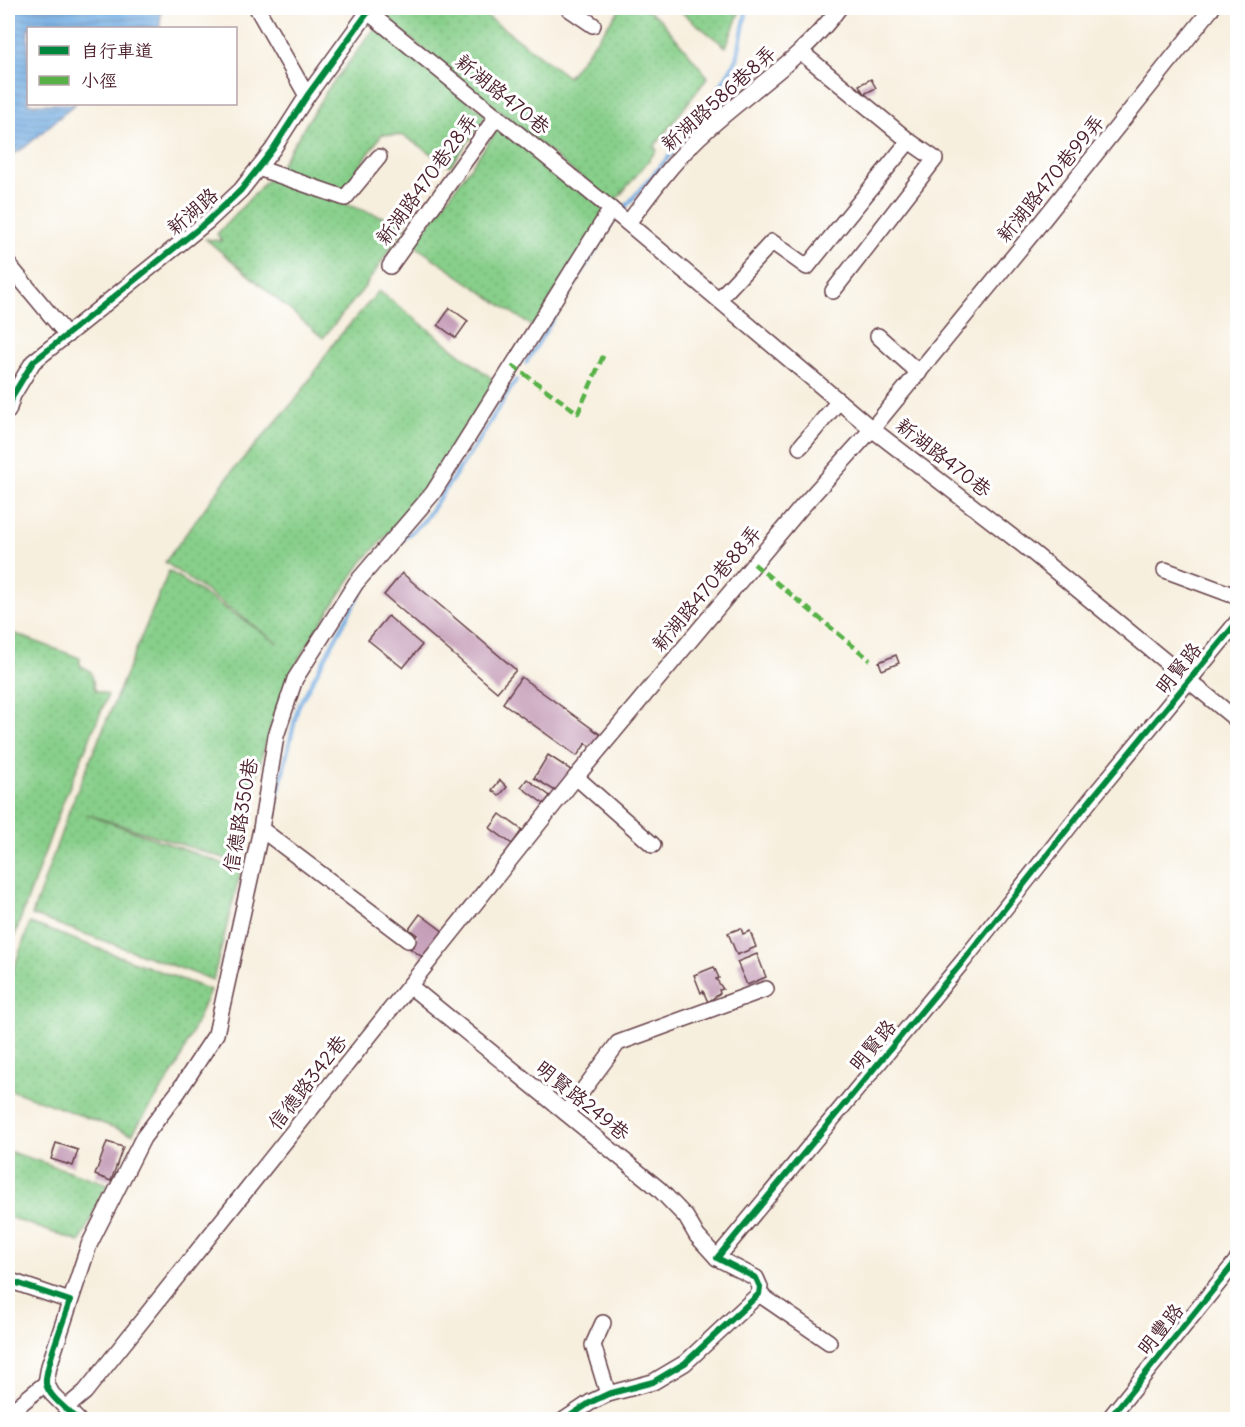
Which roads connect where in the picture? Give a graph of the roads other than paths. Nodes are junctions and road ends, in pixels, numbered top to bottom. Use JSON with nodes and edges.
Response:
{"nodes":[{"id":1,"x":257,"y":8,"type":"edge"},
{"id":2,"x":568,"y":8,"type":"edge"},
{"id":3,"x":839,"y":8,"type":"edge"},
{"id":4,"x":1212,"y":8,"type":"edge"},
{"id":5,"x":369,"y":10,"type":"edge"},
{"id":6,"x":593,"y":25,"type":"dead end"},
{"id":7,"x":801,"y":52,"type":"junction"},
{"id":8,"x":308,"y":96,"type":"junction"},
{"id":9,"x":497,"y":116,"type":"junction"},
{"id":10,"x":909,"y":141,"type":"junction"},
{"id":11,"x":380,"y":157,"type":"dead end"},
{"id":12,"x":258,"y":168,"type":"junction"},
{"id":13,"x":611,"y":209,"type":"junction"},
{"id":14,"x":628,"y":223,"type":"junction"},
{"id":15,"x":8,"y":264,"type":"edge"},
{"id":16,"x":390,"y":266,"type":"dead end"},
{"id":17,"x":833,"y":291,"type":"dead end"},
{"id":18,"x":719,"y":299,"type":"junction"},
{"id":19,"x":67,"y":335,"type":"junction"},
{"id":20,"x":878,"y":336,"type":"dead end"},
{"id":21,"x":919,"y":373,"type":"junction"},
{"id":22,"x":839,"y":401,"type":"junction"},
{"id":23,"x":8,"y":411,"type":"edge"},
{"id":24,"x":872,"y":429,"type":"junction"},
{"id":25,"x":800,"y":447,"type":"dead end"},
{"id":26,"x":1165,"y":570,"type":"dead end"},
{"id":27,"x":1238,"y":597,"type":"edge"},
{"id":28,"x":1238,"y":621,"type":"edge"},
{"id":29,"x":1189,"y":681,"type":"junction"},
{"id":30,"x":1238,"y":721,"type":"edge"},
{"id":31,"x":576,"y":777,"type":"junction"},
{"id":32,"x":261,"y":829,"type":"junction"},
{"id":33,"x":653,"y":845,"type":"dead end"},
{"id":34,"x":408,"y":940,"type":"dead end"},
{"id":35,"x":410,"y":986,"type":"junction"},
{"id":36,"x":766,"y":989,"type":"dead end"},
{"id":37,"x":566,"y":1113,"type":"junction"},
{"id":38,"x":717,"y":1258,"type":"junction"},
{"id":39,"x":1238,"y":1259,"type":"edge"},
{"id":40,"x":8,"y":1280,"type":"edge"},
{"id":41,"x":759,"y":1294,"type":"junction"},
{"id":42,"x":70,"y":1301,"type":"junction"},
{"id":43,"x":603,"y":1323,"type":"dead end"},
{"id":44,"x":829,"y":1342,"type":"dead end"},
{"id":45,"x":46,"y":1383,"type":"junction"},
{"id":46,"x":608,"y":1394,"type":"junction"},
{"id":47,"x":66,"y":1408,"type":"junction"},
{"id":48,"x":8,"y":1414,"type":"edge"},
{"id":49,"x":78,"y":1419,"type":"edge"},
{"id":50,"x":564,"y":1419,"type":"edge"},
{"id":51,"x":1108,"y":1419,"type":"edge"}],
"edges":[{"from":1,"to":8,"type":"street"},
{"from":2,"to":6,"type":"street"},
{"from":3,"to":7,"type":"street","name":"新湖路586巷8弄"},
{"from":4,"to":21,"type":"street","name":"新湖路470巷99弄"},
{"from":5,"to":8,"type":"street","name":"新湖路"},
{"from":5,"to":9,"type":"street","name":"新湖路470巷"},
{"from":7,"to":10,"type":"street"},
{"from":7,"to":14,"type":"street","name":"新湖路586巷8弄"},
{"from":8,"to":12,"type":"street","name":"新湖路"},
{"from":9,"to":13,"type":"street","name":"新湖路470巷"},
{"from":9,"to":16,"type":"street","name":"新湖路470巷28弄"},
{"from":10,"to":17,"type":"street"},
{"from":10,"to":18,"type":"street"},
{"from":11,"to":12,"type":"street"},
{"from":12,"to":19,"type":"street","name":"新湖路"},
{"from":13,"to":14,"type":"street","name":"新湖路470巷"},
{"from":13,"to":32,"type":"street","name":"信德路350巷"},
{"from":14,"to":18,"type":"street","name":"新湖路470巷"},
{"from":15,"to":19,"type":"street"},
{"from":18,"to":22,"type":"street","name":"新湖路470巷"},
{"from":19,"to":23,"type":"street","name":"新湖路"},
{"from":20,"to":21,"type":"street"},
{"from":21,"to":24,"type":"street","name":"新湖路470巷99弄"},
{"from":22,"to":24,"type":"street","name":"新湖路470巷"},
{"from":22,"to":25,"type":"street"},
{"from":24,"to":29,"type":"street","name":"新湖路470巷"},
{"from":24,"to":31,"type":"street","name":"新湖路470巷88弄"},
{"from":26,"to":27,"type":"street"},
{"from":28,"to":29,"type":"street","name":"明賢路"},
{"from":29,"to":30,"type":"street","name":"新湖路470巷"},
{"from":29,"to":38,"type":"street","name":"明賢路"},
{"from":31,"to":33,"type":"street"},
{"from":31,"to":35,"type":"street","name":"信德路342巷"},
{"from":32,"to":34,"type":"street"},
{"from":32,"to":42,"type":"street","name":"信德路350巷"},
{"from":35,"to":37,"type":"street","name":"明賢路249巷"},
{"from":35,"to":47,"type":"street","name":"信德路342巷"},
{"from":36,"to":37,"type":"street"},
{"from":37,"to":38,"type":"street","name":"明賢路249巷"},
{"from":38,"to":41,"type":"street"},
{"from":39,"to":51,"type":"street","name":"明豐路"},
{"from":40,"to":42,"type":"street"},
{"from":41,"to":44,"type":"street"},
{"from":41,"to":46,"type":"street"},
{"from":42,"to":45,"type":"street","name":"信德路350巷"},
{"from":43,"to":46,"type":"street"},
{"from":45,"to":47,"type":"street"},
{"from":45,"to":48,"type":"street"},
{"from":46,"to":50,"type":"street"},
{"from":47,"to":49,"type":"street"}]}
